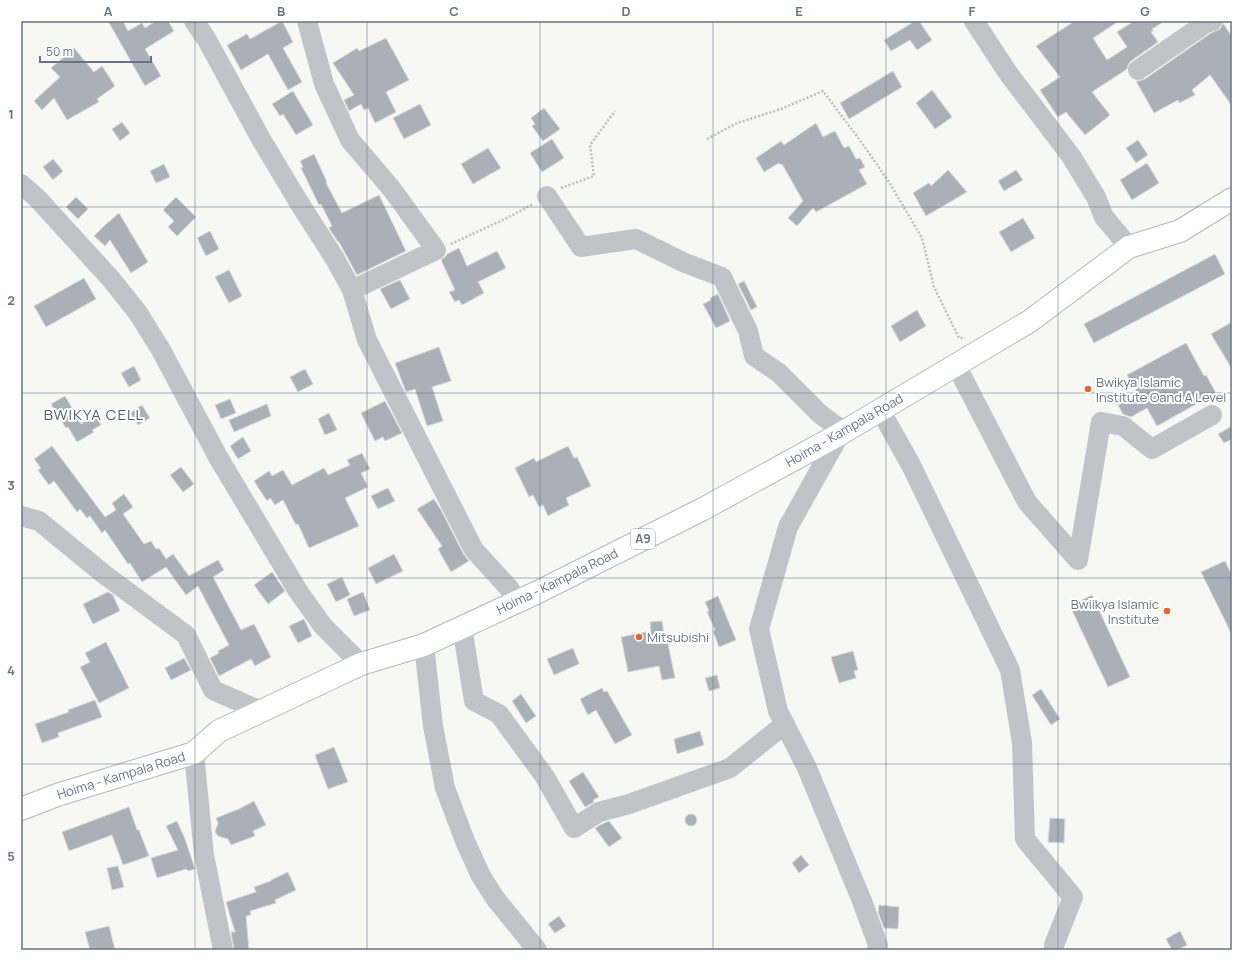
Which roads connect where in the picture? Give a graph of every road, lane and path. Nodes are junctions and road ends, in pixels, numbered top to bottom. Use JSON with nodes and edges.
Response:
{"nodes":[{"id":1,"x":194,"y":21,"type":"edge"},
{"id":2,"x":307,"y":21,"type":"edge"},
{"id":3,"x":974,"y":21,"type":"edge"},
{"id":4,"x":1212,"y":21,"type":"edge"},
{"id":5,"x":1138,"y":70,"type":"dead end"},
{"id":6,"x":707,"y":139,"type":"dead end"},
{"id":7,"x":21,"y":184,"type":"edge"},
{"id":8,"x":547,"y":196,"type":"dead end"},
{"id":9,"x":1232,"y":199,"type":"edge"},
{"id":10,"x":1130,"y":247,"type":"junction"},
{"id":11,"x":352,"y":290,"type":"junction"},
{"id":12,"x":967,"y":338,"type":"dead end"},
{"id":13,"x":956,"y":365,"type":"junction"},
{"id":14,"x":880,"y":410,"type":"junction"},
{"id":15,"x":1212,"y":415,"type":"dead end"},
{"id":16,"x":842,"y":433,"type":"junction"},
{"id":17,"x":21,"y":516,"type":"edge"},
{"id":18,"x":518,"y":601,"type":"junction"},
{"id":19,"x":462,"y":627,"type":"junction"},
{"id":20,"x":424,"y":645,"type":"junction"},
{"id":21,"x":361,"y":664,"type":"junction"},
{"id":22,"x":261,"y":711,"type":"junction"},
{"id":23,"x":785,"y":724,"type":"junction"},
{"id":24,"x":194,"y":753,"type":"junction"},
{"id":25,"x":21,"y":808,"type":"edge"},
{"id":26,"x":222,"y":950,"type":"edge"},
{"id":27,"x":537,"y":950,"type":"edge"},
{"id":28,"x":877,"y":950,"type":"edge"},
{"id":29,"x":1054,"y":950,"type":"edge"}],
"edges":[{"from":1,"to":11,"type":"street"},
{"from":2,"to":11,"type":"street"},
{"from":3,"to":10,"type":"street"},
{"from":4,"to":5,"type":"street"},
{"from":6,"to":12,"type":"path"},
{"from":7,"to":21,"type":"street"},
{"from":8,"to":16,"type":"street"},
{"from":9,"to":10,"type":"main road","name":"Hoima - Kampala Road","number":"A9"},
{"from":10,"to":13,"type":"main road","name":"Hoima - Kampala Road","number":"A9"},
{"from":11,"to":18,"type":"street"},
{"from":13,"to":14,"type":"main road","name":"Hoima - Kampala Road","number":"A9"},
{"from":13,"to":15,"type":"street"},
{"from":14,"to":16,"type":"main road","name":"Hoima - Kampala Road","number":"A9"},
{"from":14,"to":29,"type":"street"},
{"from":16,"to":18,"type":"main road","name":"Hoima - Kampala Road","number":"A9"},
{"from":16,"to":23,"type":"street"},
{"from":17,"to":22,"type":"street"},
{"from":18,"to":19,"type":"main road","name":"Hoima - Kampala Road","number":"A9"},
{"from":19,"to":20,"type":"main road","name":"Hoima - Kampala Road","number":"A9"},
{"from":19,"to":23,"type":"street"},
{"from":20,"to":21,"type":"main road","name":"Hoima - Kampala Road","number":"A9"},
{"from":20,"to":27,"type":"street"},
{"from":21,"to":22,"type":"main road","name":"Hoima - Kampala Road","number":"A9"},
{"from":22,"to":24,"type":"main road","name":"Hoima - Kampala Road","number":"A9"},
{"from":23,"to":28,"type":"street"},
{"from":24,"to":25,"type":"main road","name":"Hoima - Kampala Road","number":"A9"},
{"from":24,"to":26,"type":"street"}]}
